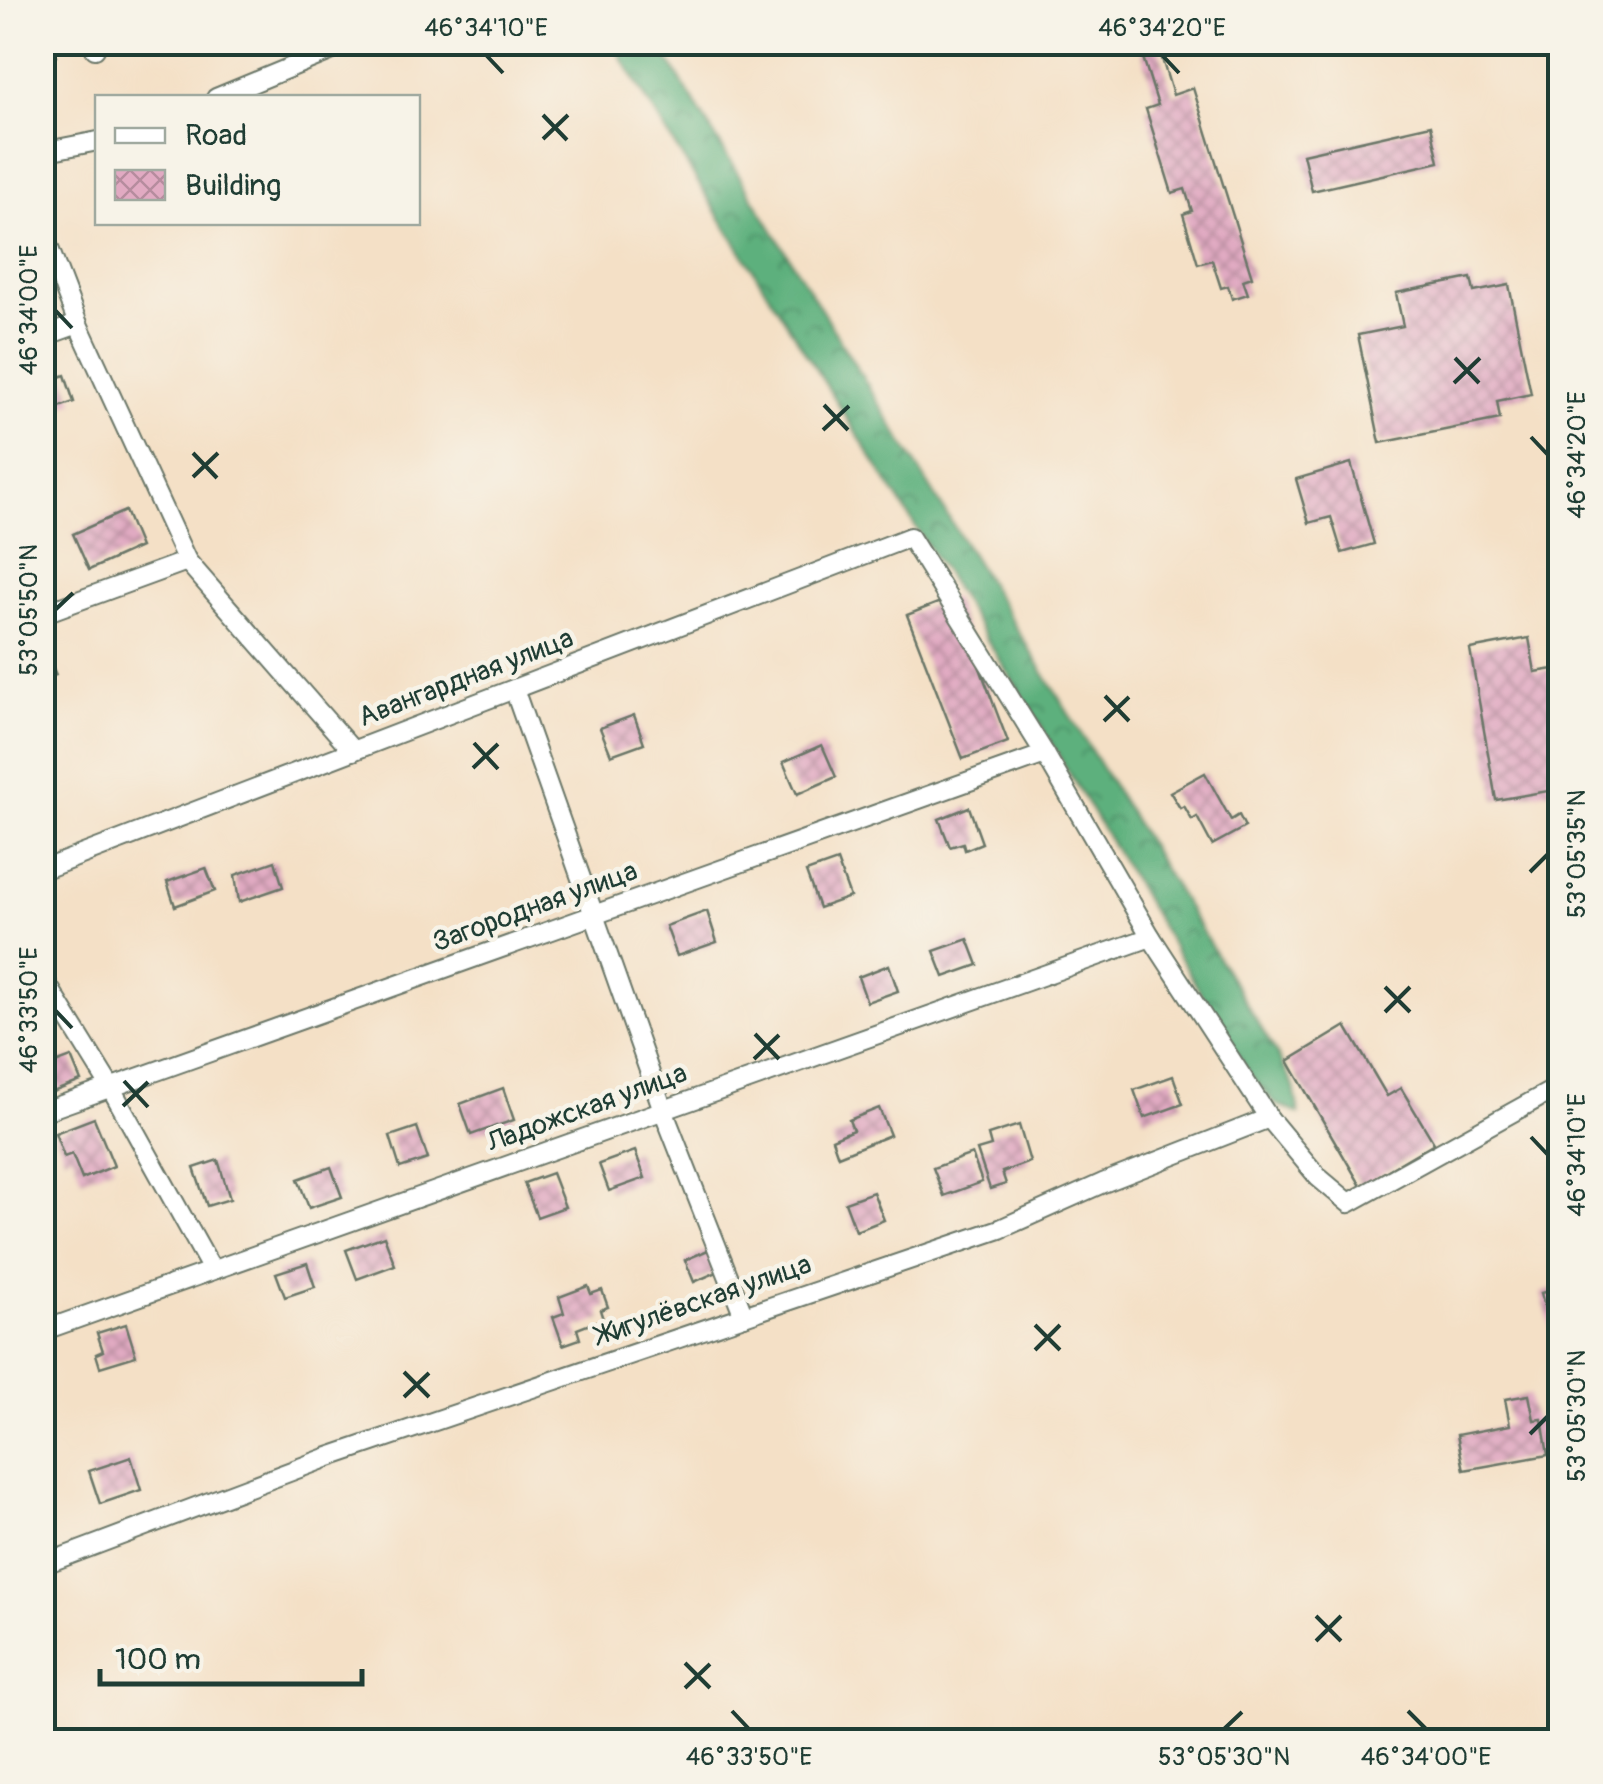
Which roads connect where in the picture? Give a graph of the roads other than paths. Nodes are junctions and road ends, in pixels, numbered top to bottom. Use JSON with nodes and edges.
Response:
{"nodes":[{"id":1,"x":352,"y":42,"type":"edge"},
{"id":2,"x":223,"y":95,"type":"edge"},
{"id":3,"x":95,"y":142,"type":"edge"},
{"id":4,"x":42,"y":152,"type":"edge"},
{"id":5,"x":42,"y":230,"type":"edge"},
{"id":6,"x":78,"y":324,"type":"junction"},
{"id":7,"x":42,"y":337,"type":"edge"},
{"id":8,"x":187,"y":561,"type":"junction"},
{"id":9,"x":42,"y":614,"type":"edge"},
{"id":10,"x":514,"y":689,"type":"junction"},
{"id":11,"x":353,"y":751,"type":"junction"},
{"id":12,"x":1045,"y":754,"type":"junction"},
{"id":13,"x":42,"y":870,"type":"edge"},
{"id":14,"x":595,"y":915,"type":"junction"},
{"id":15,"x":1151,"y":937,"type":"junction"},
{"id":16,"x":42,"y":976,"type":"edge"},
{"id":17,"x":1560,"y":1086,"type":"edge"},
{"id":18,"x":111,"y":1088,"type":"junction"},
{"id":19,"x":663,"y":1110,"type":"junction"},
{"id":20,"x":42,"y":1112,"type":"edge"},
{"id":21,"x":1269,"y":1118,"type":"junction"},
{"id":22,"x":212,"y":1270,"type":"junction"},
{"id":23,"x":744,"y":1316,"type":"junction"},
{"id":24,"x":42,"y":1331,"type":"edge"},
{"id":25,"x":42,"y":1565,"type":"edge"}],
"edges":[{"from":1,"to":2,"type":"street"},
{"from":3,"to":4,"type":"street"},
{"from":5,"to":6,"type":"street"},
{"from":6,"to":7,"type":"street"},
{"from":6,"to":8,"type":"street"},
{"from":8,"to":9,"type":"street"},
{"from":8,"to":11,"type":"street"},
{"from":10,"to":11,"type":"street","name":"Авангардная улица"},
{"from":10,"to":12,"type":"street","name":"Авангардная улица"},
{"from":10,"to":14,"type":"street"},
{"from":11,"to":13,"type":"street","name":"Авангардная улица"},
{"from":12,"to":14,"type":"street","name":"Загородная улица"},
{"from":12,"to":15,"type":"street"},
{"from":14,"to":18,"type":"street","name":"Загородная улица"},
{"from":14,"to":19,"type":"street"},
{"from":15,"to":19,"type":"street","name":"Ладожская улица"},
{"from":15,"to":21,"type":"street"},
{"from":16,"to":18,"type":"street"},
{"from":17,"to":21,"type":"street"},
{"from":18,"to":20,"type":"street","name":"Загородная улица"},
{"from":18,"to":22,"type":"street"},
{"from":19,"to":22,"type":"street","name":"Ладожская улица"},
{"from":19,"to":23,"type":"street"},
{"from":21,"to":23,"type":"street","name":"Жигулёвская улица"},
{"from":22,"to":24,"type":"street","name":"Ладожская улица"},
{"from":23,"to":25,"type":"street","name":"Жигулёвская улица"}]}
